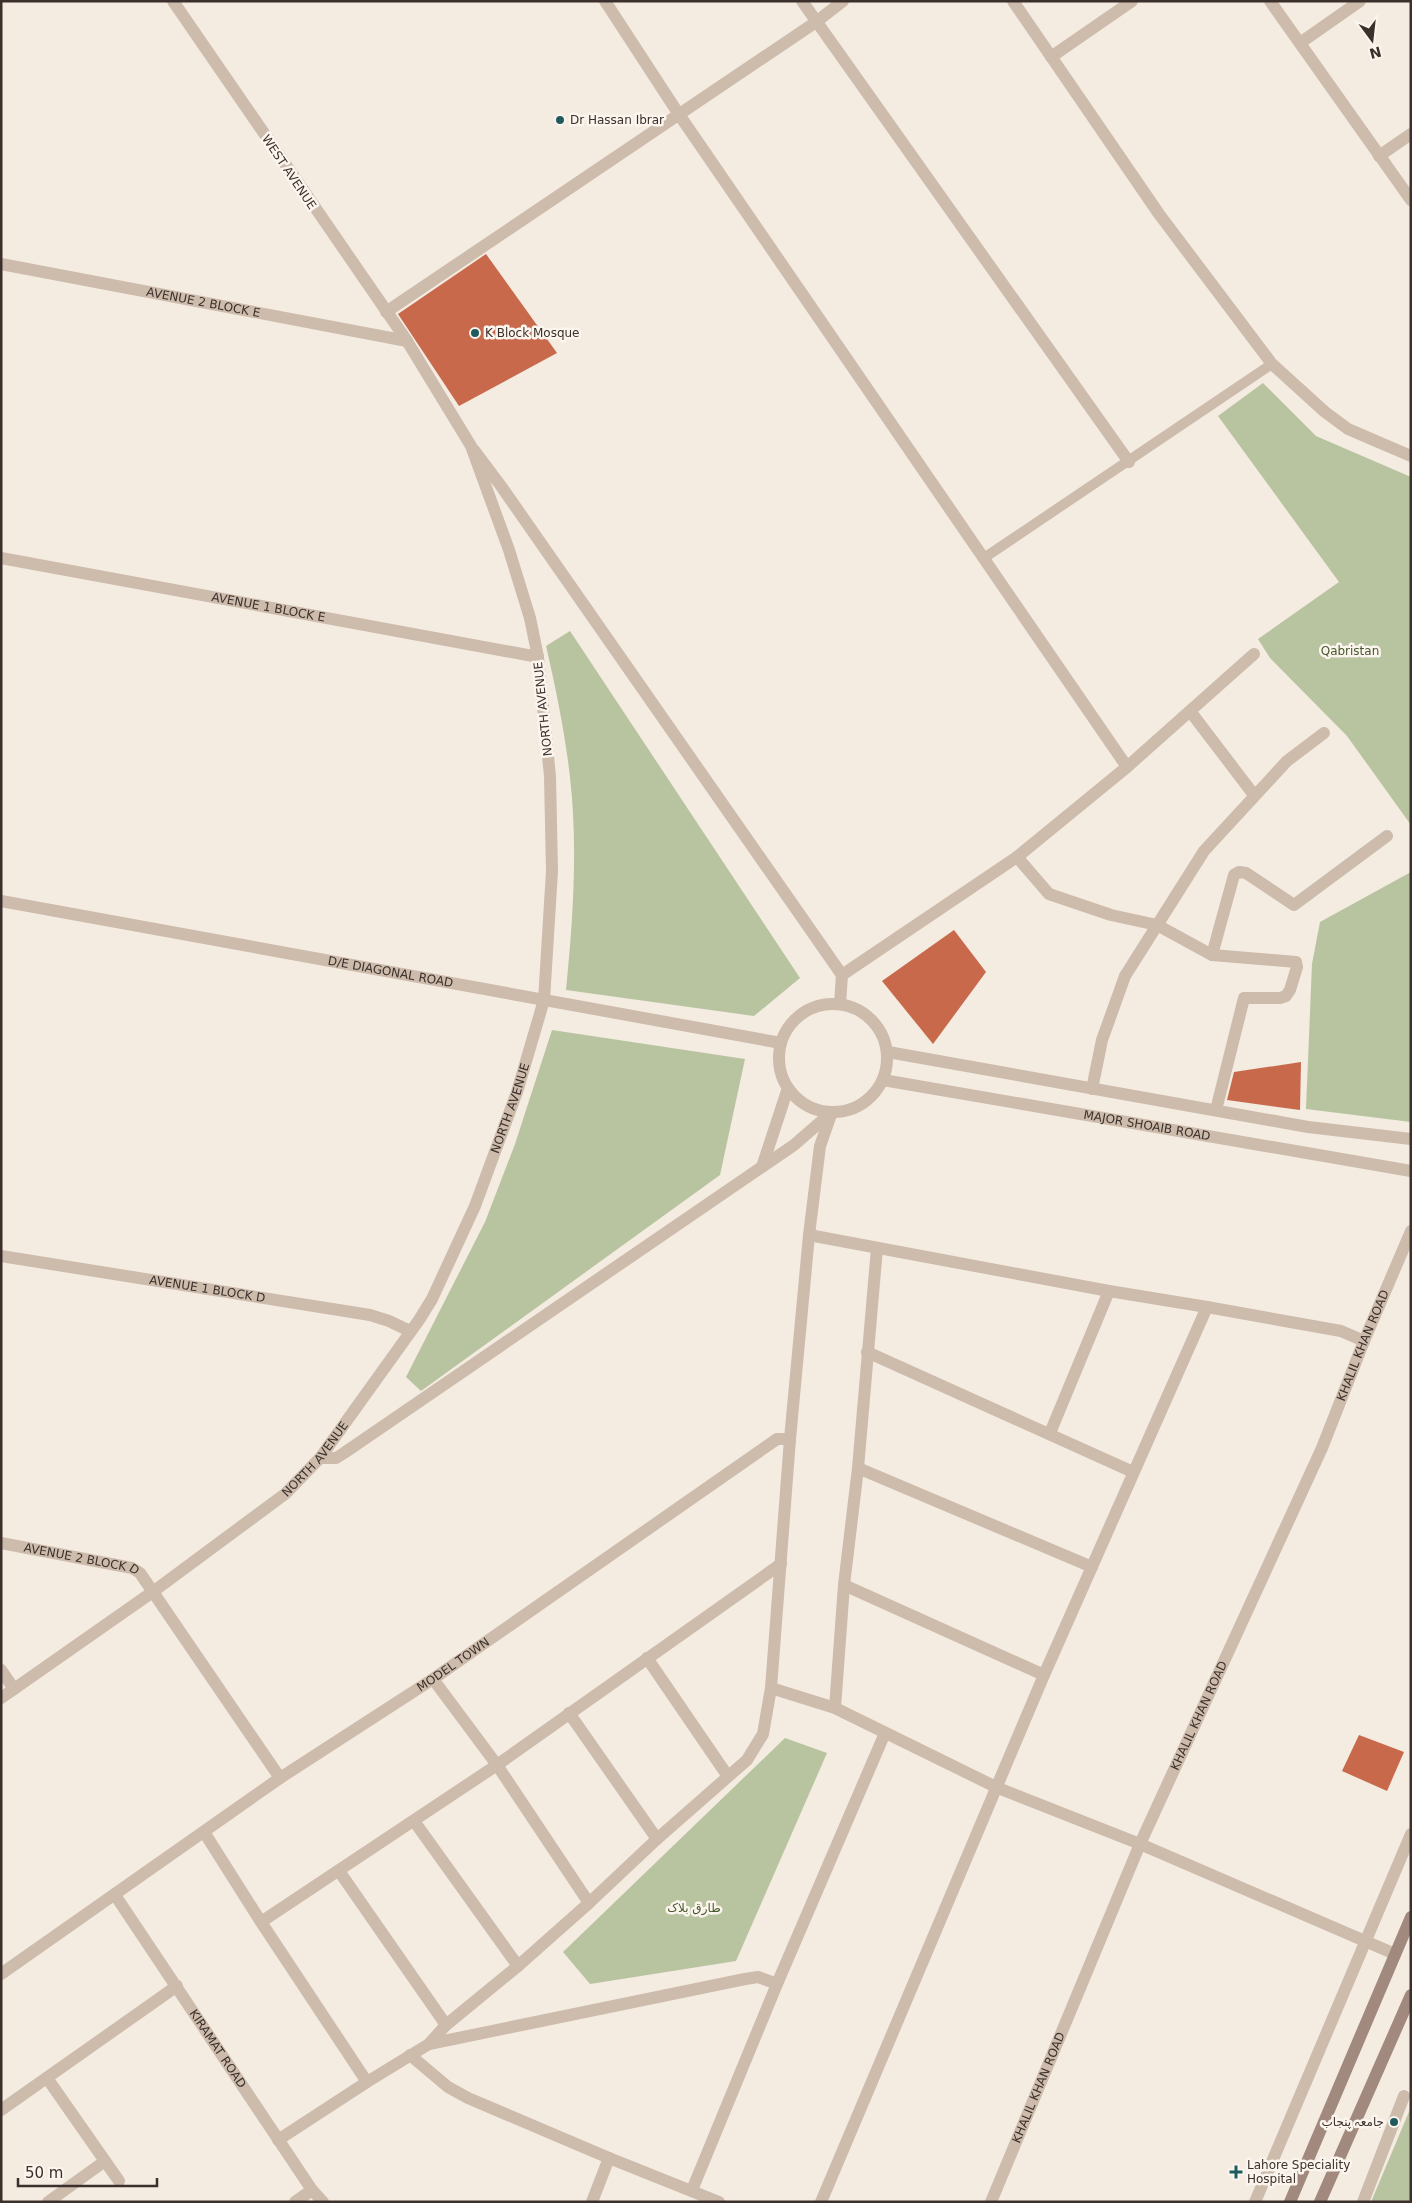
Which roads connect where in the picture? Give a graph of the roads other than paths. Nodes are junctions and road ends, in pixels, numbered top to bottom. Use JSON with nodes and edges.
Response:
{"nodes":[{"id":1,"x":173,"y":1,"type":"edge"},
{"id":2,"x":605,"y":1,"type":"edge"},
{"id":3,"x":802,"y":1,"type":"edge"},
{"id":4,"x":843,"y":1,"type":"edge"},
{"id":5,"x":1013,"y":1,"type":"edge"},
{"id":6,"x":1132,"y":1,"type":"edge"},
{"id":7,"x":1270,"y":1,"type":"edge"},
{"id":8,"x":1360,"y":1,"type":"edge"},
{"id":9,"x":816,"y":22,"type":"junction"},
{"id":10,"x":1300,"y":43,"type":"junction"},
{"id":11,"x":1051,"y":57,"type":"junction"},
{"id":12,"x":678,"y":113,"type":"junction"},
{"id":13,"x":1411,"y":134,"type":"edge"},
{"id":14,"x":1379,"y":156,"type":"junction"},
{"id":15,"x":1411,"y":200,"type":"edge"},
{"id":16,"x":1,"y":264,"type":"edge"},
{"id":17,"x":386,"y":312,"type":"junction"},
{"id":18,"x":407,"y":341,"type":"junction"},
{"id":19,"x":1272,"y":364,"type":"junction"},
{"id":20,"x":471,"y":446,"type":"junction"},
{"id":21,"x":1411,"y":456,"type":"edge"},
{"id":22,"x":1128,"y":462,"type":"junction"},
{"id":23,"x":1,"y":558,"type":"edge"},
{"id":24,"x":984,"y":558,"type":"junction"},
{"id":25,"x":1254,"y":654,"type":"dead end"},
{"id":26,"x":538,"y":657,"type":"junction"},
{"id":27,"x":1190,"y":711,"type":"junction"},
{"id":28,"x":1324,"y":733,"type":"dead end"},
{"id":29,"x":1127,"y":767,"type":"junction"},
{"id":30,"x":1254,"y":795,"type":"junction"},
{"id":31,"x":1387,"y":836,"type":"dead end"},
{"id":32,"x":1017,"y":857,"type":"junction"},
{"id":33,"x":1,"y":902,"type":"edge"},
{"id":34,"x":1157,"y":925,"type":"junction"},
{"id":35,"x":1212,"y":955,"type":"junction"},
{"id":36,"x":842,"y":975,"type":"junction"},
{"id":37,"x":544,"y":1000,"type":"junction"},
{"id":38,"x":840,"y":1004,"type":"junction"},
{"id":39,"x":781,"y":1043,"type":"junction"},
{"id":40,"x":888,"y":1052,"type":"junction"},
{"id":41,"x":883,"y":1080,"type":"junction"},
{"id":42,"x":788,"y":1088,"type":"junction"},
{"id":43,"x":1092,"y":1088,"type":"junction"},
{"id":44,"x":1216,"y":1110,"type":"junction"},
{"id":45,"x":832,"y":1112,"type":"junction"},
{"id":46,"x":1411,"y":1139,"type":"edge"},
{"id":47,"x":762,"y":1167,"type":"junction"},
{"id":48,"x":1411,"y":1171,"type":"edge"},
{"id":49,"x":1411,"y":1231,"type":"edge"},
{"id":50,"x":809,"y":1235,"type":"junction"},
{"id":51,"x":877,"y":1248,"type":"junction"},
{"id":52,"x":1,"y":1256,"type":"edge"},
{"id":53,"x":1109,"y":1292,"type":"junction"},
{"id":54,"x":1207,"y":1307,"type":"junction"},
{"id":55,"x":410,"y":1332,"type":"junction"},
{"id":56,"x":1364,"y":1342,"type":"junction"},
{"id":57,"x":868,"y":1352,"type":"junction"},
{"id":58,"x":1050,"y":1433,"type":"junction"},
{"id":59,"x":790,"y":1439,"type":"junction"},
{"id":60,"x":320,"y":1458,"type":"junction"},
{"id":61,"x":858,"y":1468,"type":"junction"},
{"id":62,"x":1133,"y":1472,"type":"junction"},
{"id":63,"x":1,"y":1543,"type":"edge"},
{"id":64,"x":781,"y":1564,"type":"junction"},
{"id":65,"x":1092,"y":1567,"type":"junction"},
{"id":66,"x":844,"y":1585,"type":"junction"},
{"id":67,"x":154,"y":1591,"type":"junction"},
{"id":68,"x":647,"y":1658,"type":"junction"},
{"id":69,"x":1,"y":1670,"type":"edge"},
{"id":70,"x":1044,"y":1675,"type":"junction"},
{"id":71,"x":433,"y":1679,"type":"junction"},
{"id":72,"x":771,"y":1688,"type":"junction"},
{"id":73,"x":14,"y":1689,"type":"junction"},
{"id":74,"x":1,"y":1698,"type":"edge"},
{"id":75,"x":835,"y":1708,"type":"junction"},
{"id":76,"x":569,"y":1713,"type":"junction"},
{"id":77,"x":885,"y":1733,"type":"junction"},
{"id":78,"x":497,"y":1765,"type":"junction"},
{"id":79,"x":727,"y":1775,"type":"junction"},
{"id":80,"x":280,"y":1778,"type":"junction"},
{"id":81,"x":998,"y":1788,"type":"junction"},
{"id":82,"x":414,"y":1821,"type":"junction"},
{"id":83,"x":204,"y":1832,"type":"junction"},
{"id":84,"x":1411,"y":1834,"type":"edge"},
{"id":85,"x":657,"y":1839,"type":"junction"},
{"id":86,"x":1140,"y":1844,"type":"junction"},
{"id":87,"x":339,"y":1870,"type":"junction"},
{"id":88,"x":115,"y":1895,"type":"junction"},
{"id":89,"x":588,"y":1903,"type":"junction"},
{"id":90,"x":1411,"y":1918,"type":"edge"},
{"id":91,"x":261,"y":1922,"type":"junction"},
{"id":92,"x":1364,"y":1942,"type":"junction"},
{"id":93,"x":1395,"y":1954,"type":"junction"},
{"id":94,"x":518,"y":1966,"type":"junction"},
{"id":95,"x":1,"y":1974,"type":"edge"},
{"id":96,"x":777,"y":1984,"type":"junction"},
{"id":97,"x":177,"y":1986,"type":"junction"},
{"id":98,"x":1411,"y":1995,"type":"edge"},
{"id":99,"x":446,"y":2025,"type":"junction"},
{"id":100,"x":429,"y":2044,"type":"junction"},
{"id":101,"x":410,"y":2055,"type":"junction"},
{"id":102,"x":47,"y":2078,"type":"junction"},
{"id":103,"x":367,"y":2082,"type":"junction"},
{"id":104,"x":1404,"y":2096,"type":"dead end"},
{"id":105,"x":1,"y":2110,"type":"edge"},
{"id":106,"x":278,"y":2140,"type":"junction"},
{"id":107,"x":609,"y":2158,"type":"junction"},
{"id":108,"x":105,"y":2161,"type":"junction"},
{"id":109,"x":119,"y":2181,"type":"dead end"},
{"id":110,"x":312,"y":2190,"type":"junction"},
{"id":111,"x":692,"y":2190,"type":"junction"},
{"id":112,"x":48,"y":2202,"type":"edge"},
{"id":113,"x":295,"y":2202,"type":"edge"},
{"id":114,"x":323,"y":2202,"type":"edge"},
{"id":115,"x":592,"y":2202,"type":"edge"},
{"id":116,"x":719,"y":2202,"type":"edge"},
{"id":117,"x":821,"y":2202,"type":"edge"},
{"id":118,"x":991,"y":2202,"type":"edge"},
{"id":119,"x":1255,"y":2202,"type":"edge"},
{"id":120,"x":1290,"y":2202,"type":"edge"},
{"id":121,"x":1320,"y":2202,"type":"edge"},
{"id":122,"x":1363,"y":2202,"type":"edge"}],
"edges":[{"from":1,"to":17,"type":"street","name":"WEST AVENUE"},
{"from":2,"to":12,"type":"street"},
{"from":3,"to":9,"type":"street"},
{"from":4,"to":9,"type":"street"},
{"from":5,"to":11,"type":"street"},
{"from":6,"to":11,"type":"street"},
{"from":7,"to":10,"type":"street"},
{"from":8,"to":10,"type":"street"},
{"from":9,"to":12,"type":"street"},
{"from":9,"to":22,"type":"street"},
{"from":10,"to":14,"type":"street"},
{"from":11,"to":19,"type":"street"},
{"from":12,"to":17,"type":"street"},
{"from":12,"to":24,"type":"street"},
{"from":13,"to":14,"type":"street"},
{"from":14,"to":15,"type":"street"},
{"from":16,"to":18,"type":"street","name":"AVENUE 2 BLOCK E"},
{"from":17,"to":18,"type":"street","name":"WEST AVENUE"},
{"from":18,"to":20,"type":"street","name":"NORTH AVENUE"},
{"from":19,"to":21,"type":"street"},
{"from":19,"to":22,"type":"lane"},
{"from":20,"to":26,"type":"street","name":"NORTH AVENUE"},
{"from":20,"to":36,"type":"street"},
{"from":22,"to":24,"type":"lane"},
{"from":23,"to":26,"type":"street","name":"AVENUE 1 BLOCK E"},
{"from":24,"to":29,"type":"street"},
{"from":25,"to":27,"type":"street"},
{"from":26,"to":37,"type":"street","name":"NORTH AVENUE"},
{"from":27,"to":29,"type":"street"},
{"from":27,"to":30,"type":"street"},
{"from":28,"to":30,"type":"street"},
{"from":29,"to":32,"type":"street"},
{"from":30,"to":34,"type":"street"},
{"from":31,"to":35,"type":"street"},
{"from":32,"to":34,"type":"street"},
{"from":32,"to":36,"type":"street"},
{"from":33,"to":37,"type":"street","name":"D/E DIAGONAL ROAD"},
{"from":34,"to":35,"type":"street"},
{"from":34,"to":43,"type":"street"},
{"from":35,"to":44,"type":"street"},
{"from":36,"to":38,"type":"street"},
{"from":37,"to":39,"type":"street","name":"D/E DIAGONAL ROAD"},
{"from":37,"to":55,"type":"street","name":"NORTH AVENUE"},
{"from":38,"to":39,"type":"street"},
{"from":38,"to":40,"type":"street"},
{"from":39,"to":42,"type":"street"},
{"from":40,"to":41,"type":"street"},
{"from":40,"to":43,"type":"street"},
{"from":41,"to":45,"type":"street"},
{"from":41,"to":48,"type":"street","name":"MAJOR SHOAIB ROAD"},
{"from":42,"to":45,"type":"street"},
{"from":42,"to":47,"type":"street"},
{"from":43,"to":44,"type":"street"},
{"from":44,"to":46,"type":"street"},
{"from":45,"to":47,"type":"street"},
{"from":45,"to":50,"type":"street"},
{"from":47,"to":60,"type":"street"},
{"from":49,"to":56,"type":"street","name":"KHALIL KHAN ROAD"},
{"from":50,"to":51,"type":"street"},
{"from":50,"to":59,"type":"street"},
{"from":51,"to":53,"type":"street"},
{"from":51,"to":57,"type":"street"},
{"from":52,"to":55,"type":"street","name":"AVENUE 1 BLOCK D"},
{"from":53,"to":54,"type":"street"},
{"from":53,"to":58,"type":"street"},
{"from":54,"to":56,"type":"street"},
{"from":54,"to":62,"type":"street"},
{"from":55,"to":60,"type":"street","name":"NORTH AVENUE"},
{"from":56,"to":86,"type":"street","name":"KHALIL KHAN ROAD"},
{"from":57,"to":58,"type":"street"},
{"from":57,"to":61,"type":"street"},
{"from":58,"to":62,"type":"street"},
{"from":59,"to":64,"type":"street"},
{"from":59,"to":71,"type":"street","name":"MODEL TOWN"},
{"from":60,"to":67,"type":"street","name":"NORTH AVENUE"},
{"from":61,"to":65,"type":"street"},
{"from":61,"to":66,"type":"street"},
{"from":62,"to":65,"type":"street"},
{"from":63,"to":67,"type":"street","name":"AVENUE 2 BLOCK D"},
{"from":64,"to":68,"type":"street"},
{"from":64,"to":72,"type":"street"},
{"from":65,"to":70,"type":"street"},
{"from":66,"to":70,"type":"street"},
{"from":66,"to":75,"type":"street"},
{"from":67,"to":73,"type":"street","name":"NORTH AVENUE"},
{"from":67,"to":80,"type":"street","name":"AVENUE 2 BLOCK D"},
{"from":68,"to":76,"type":"street"},
{"from":68,"to":79,"type":"street"},
{"from":69,"to":73,"type":"street"},
{"from":70,"to":81,"type":"street"},
{"from":71,"to":78,"type":"street"},
{"from":71,"to":80,"type":"street","name":"MODEL TOWN"},
{"from":72,"to":75,"type":"street"},
{"from":72,"to":79,"type":"street"},
{"from":73,"to":74,"type":"street","name":"NORTH AVENUE"},
{"from":75,"to":77,"type":"street"},
{"from":76,"to":78,"type":"street"},
{"from":76,"to":85,"type":"street"},
{"from":77,"to":81,"type":"street"},
{"from":77,"to":96,"type":"street"},
{"from":78,"to":82,"type":"street"},
{"from":78,"to":89,"type":"street"},
{"from":79,"to":85,"type":"street"},
{"from":80,"to":83,"type":"street","name":"MODEL TOWN"},
{"from":81,"to":86,"type":"street"},
{"from":81,"to":117,"type":"street"},
{"from":82,"to":87,"type":"street"},
{"from":82,"to":94,"type":"street"},
{"from":83,"to":88,"type":"street","name":"MODEL TOWN"},
{"from":83,"to":91,"type":"street"},
{"from":84,"to":92,"type":"street"},
{"from":85,"to":89,"type":"street"},
{"from":86,"to":92,"type":"street"},
{"from":86,"to":118,"type":"street","name":"KHALIL KHAN ROAD"},
{"from":87,"to":91,"type":"street"},
{"from":87,"to":99,"type":"street"},
{"from":88,"to":95,"type":"street","name":"MODEL TOWN"},
{"from":88,"to":97,"type":"street","name":"KIRAMAT ROAD"},
{"from":89,"to":94,"type":"street"},
{"from":90,"to":93,"type":"main road"},
{"from":91,"to":103,"type":"street"},
{"from":92,"to":93,"type":"street"},
{"from":92,"to":119,"type":"street"},
{"from":93,"to":120,"type":"main road"},
{"from":94,"to":99,"type":"street"},
{"from":96,"to":100,"type":"street"},
{"from":96,"to":111,"type":"street"},
{"from":97,"to":102,"type":"street"},
{"from":97,"to":106,"type":"street","name":"KIRAMAT ROAD"},
{"from":98,"to":121,"type":"main road"},
{"from":99,"to":100,"type":"street"},
{"from":100,"to":101,"type":"street"},
{"from":101,"to":103,"type":"street"},
{"from":101,"to":107,"type":"street"},
{"from":102,"to":105,"type":"street"},
{"from":102,"to":108,"type":"street"},
{"from":103,"to":106,"type":"street"},
{"from":104,"to":122,"type":"street"},
{"from":106,"to":110,"type":"street","name":"KIRAMAT ROAD"},
{"from":107,"to":111,"type":"street"},
{"from":107,"to":115,"type":"street"},
{"from":108,"to":109,"type":"street"},
{"from":108,"to":112,"type":"street"},
{"from":110,"to":113,"type":"street"},
{"from":110,"to":114,"type":"street","name":"KIRAMAT ROAD"},
{"from":111,"to":116,"type":"street"}]}
